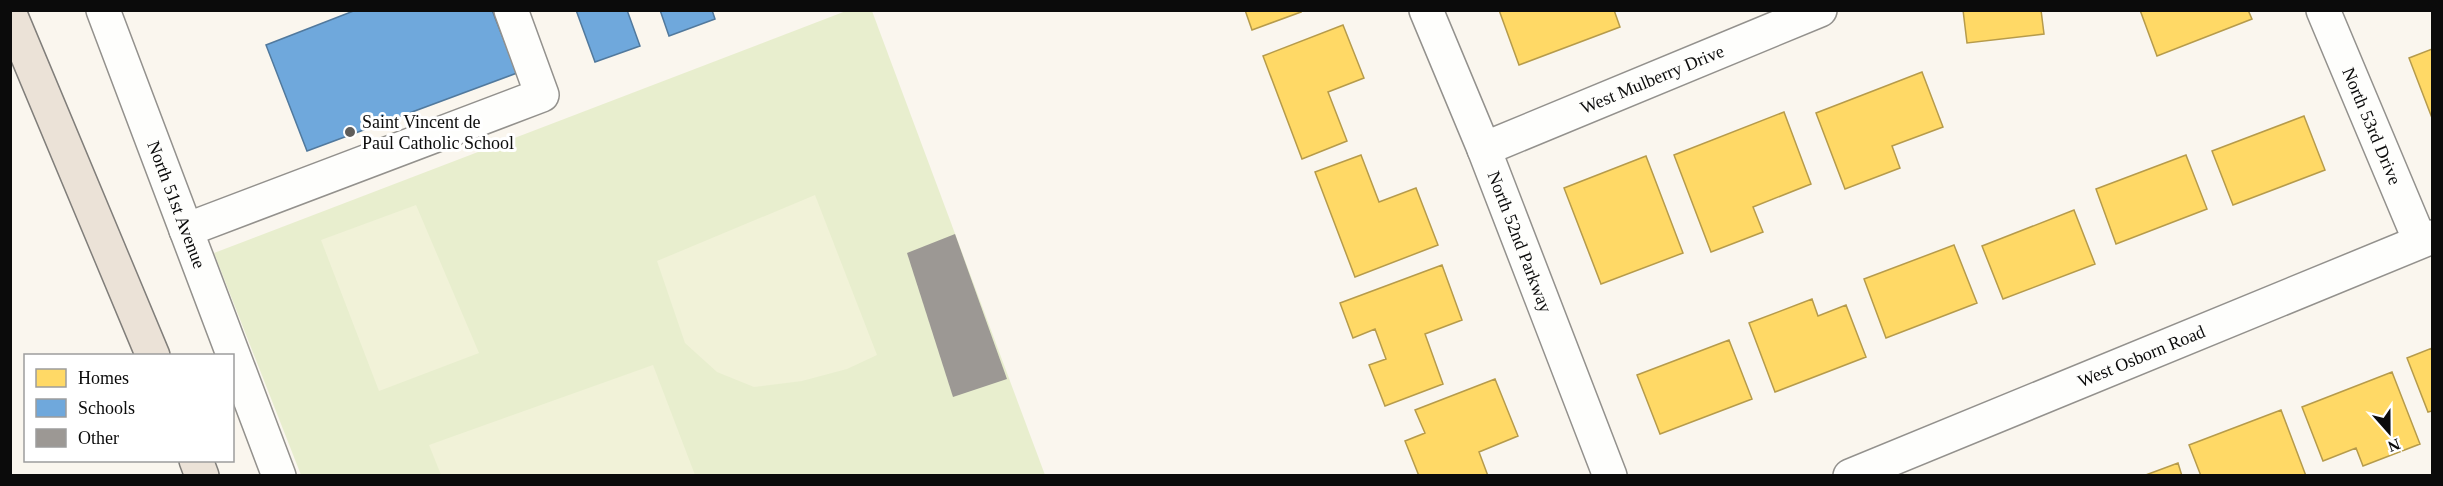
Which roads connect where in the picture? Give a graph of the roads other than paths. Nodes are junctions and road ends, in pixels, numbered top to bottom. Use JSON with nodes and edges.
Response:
{"nodes":[{"id":1,"x":103,"y":10,"type":"edge"},
{"id":2,"x":511,"y":10,"type":"edge"},
{"id":3,"x":1426,"y":10,"type":"edge"},
{"id":4,"x":1820,"y":10,"type":"edge"},
{"id":5,"x":2323,"y":10,"type":"edge"},
{"id":6,"x":10,"y":14,"type":"edge"},
{"id":7,"x":1484,"y":149,"type":"junction"},
{"id":8,"x":186,"y":230,"type":"junction"},
{"id":9,"x":2426,"y":239,"type":"edge"},
{"id":10,"x":152,"y":354,"type":"edge"},
{"id":11,"x":225,"y":354,"type":"edge"},
{"id":12,"x":234,"y":381,"type":"edge"},
{"id":13,"x":241,"y":403,"type":"edge"},
{"id":14,"x":279,"y":476,"type":"edge"},
{"id":15,"x":1610,"y":476,"type":"edge"},
{"id":16,"x":1850,"y":476,"type":"edge"}],
"edges":[{"from":1,"to":8,"type":"street","name":"North 51st Avenue"},
{"from":2,"to":8,"type":"street"},
{"from":3,"to":7,"type":"street","name":"North 52nd Parkway"},
{"from":4,"to":7,"type":"street","name":"West Mulberry Drive"},
{"from":5,"to":9,"type":"street","name":"North 53rd Drive"},
{"from":6,"to":10,"type":"main road"},
{"from":7,"to":15,"type":"street","name":"North 52nd Parkway"},
{"from":8,"to":11,"type":"street","name":"North 51st Avenue"},
{"from":9,"to":16,"type":"street","name":"West Osborn Road"},
{"from":12,"to":13,"type":"street","name":"North 51st Avenue"},
{"from":13,"to":14,"type":"street","name":"North 51st Avenue"}]}
